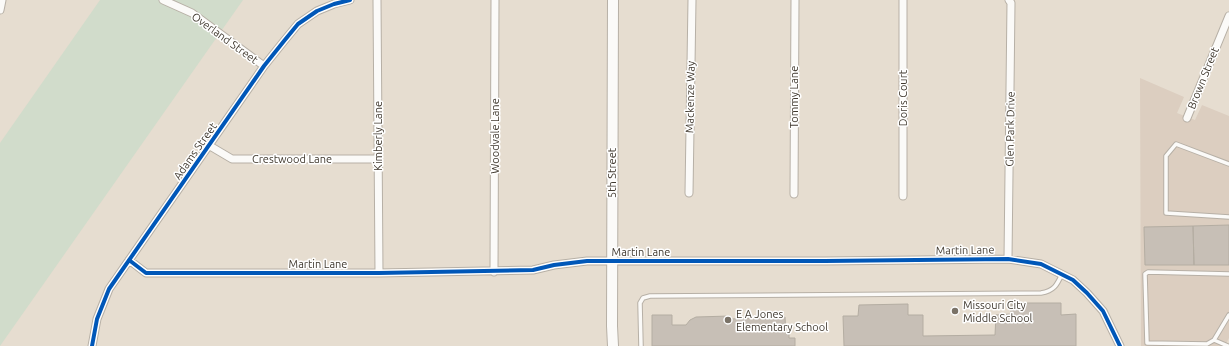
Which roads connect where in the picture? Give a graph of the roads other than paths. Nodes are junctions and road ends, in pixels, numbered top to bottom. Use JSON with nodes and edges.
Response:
{"nodes":[{"id":1,"x":2,"y":0,"type":"edge"},
{"id":2,"x":162,"y":0,"type":"edge"},
{"id":3,"x":350,"y":0,"type":"edge"},
{"id":4,"x":377,"y":0,"type":"edge"},
{"id":5,"x":495,"y":0,"type":"edge"},
{"id":6,"x":613,"y":0,"type":"edge"},
{"id":7,"x":692,"y":0,"type":"edge"},
{"id":8,"x":795,"y":0,"type":"edge"},
{"id":9,"x":903,"y":0,"type":"edge"},
{"id":10,"x":1009,"y":0,"type":"edge"},
{"id":11,"x":0,"y":10,"type":"edge"},
{"id":12,"x":1229,"y":16,"type":"edge"},
{"id":13,"x":264,"y":66,"type":"junction"},
{"id":14,"x":1187,"y":118,"type":"dead end"},
{"id":15,"x":210,"y":146,"type":"junction"},
{"id":16,"x":378,"y":159,"type":"junction"},
{"id":17,"x":1229,"y":164,"type":"edge"},
{"id":18,"x":689,"y":193,"type":"dead end"},
{"id":19,"x":794,"y":194,"type":"dead end"},
{"id":20,"x":903,"y":196,"type":"dead end"},
{"id":21,"x":1229,"y":217,"type":"edge"},
{"id":22,"x":1008,"y":259,"type":"junction"},
{"id":23,"x":129,"y":260,"type":"junction"},
{"id":24,"x":612,"y":262,"type":"junction"},
{"id":25,"x":494,"y":272,"type":"junction"},
{"id":26,"x":379,"y":273,"type":"junction"},
{"id":27,"x":1062,"y":274,"type":"junction"},
{"id":28,"x":1229,"y":274,"type":"edge"},
{"id":29,"x":1229,"y":315,"type":"edge"},
{"id":30,"x":1214,"y":340,"type":"junction"},
{"id":31,"x":92,"y":346,"type":"edge"},
{"id":32,"x":613,"y":346,"type":"edge"},
{"id":33,"x":641,"y":346,"type":"edge"},
{"id":34,"x":1120,"y":346,"type":"edge"},
{"id":35,"x":1228,"y":346,"type":"edge"}],
"edges":[{"from":1,"to":11,"type":"street"},
{"from":2,"to":13,"type":"street","name":"Overland Street"},
{"from":3,"to":13,"type":"street","name":"Adams Street"},
{"from":4,"to":16,"type":"street","name":"Kimberly Lane"},
{"from":5,"to":25,"type":"street","name":"Woodvale Lane"},
{"from":6,"to":24,"type":"main road","name":"5th Street"},
{"from":7,"to":18,"type":"street","name":"Mackenze Way"},
{"from":8,"to":19,"type":"street","name":"Tommy Lane"},
{"from":9,"to":20,"type":"street","name":"Doris Court"},
{"from":10,"to":22,"type":"street","name":"Glen Park Drive"},
{"from":12,"to":14,"type":"street","name":"Brown Street"},
{"from":13,"to":15,"type":"street","name":"Adams Street"},
{"from":15,"to":16,"type":"street","name":"Crestwood Lane"},
{"from":15,"to":23,"type":"street","name":"Adams Street"},
{"from":16,"to":26,"type":"street","name":"Kimberly Lane"},
{"from":17,"to":21,"type":"lane"},
{"from":22,"to":24,"type":"street","name":"Martin Lane"},
{"from":22,"to":27,"type":"street","name":"Martin Lane"},
{"from":23,"to":26,"type":"street","name":"Martin Lane"},
{"from":23,"to":31,"type":"street","name":"Adams Street"},
{"from":24,"to":25,"type":"street","name":"Martin Lane"},
{"from":24,"to":32,"type":"main road","name":"5th Street"},
{"from":25,"to":26,"type":"street","name":"Martin Lane"},
{"from":27,"to":33,"type":"lane"},
{"from":27,"to":34,"type":"street","name":"Martin Lane"},
{"from":28,"to":30,"type":"lane"},
{"from":29,"to":30,"type":"lane"},
{"from":30,"to":35,"type":"lane"}]}
